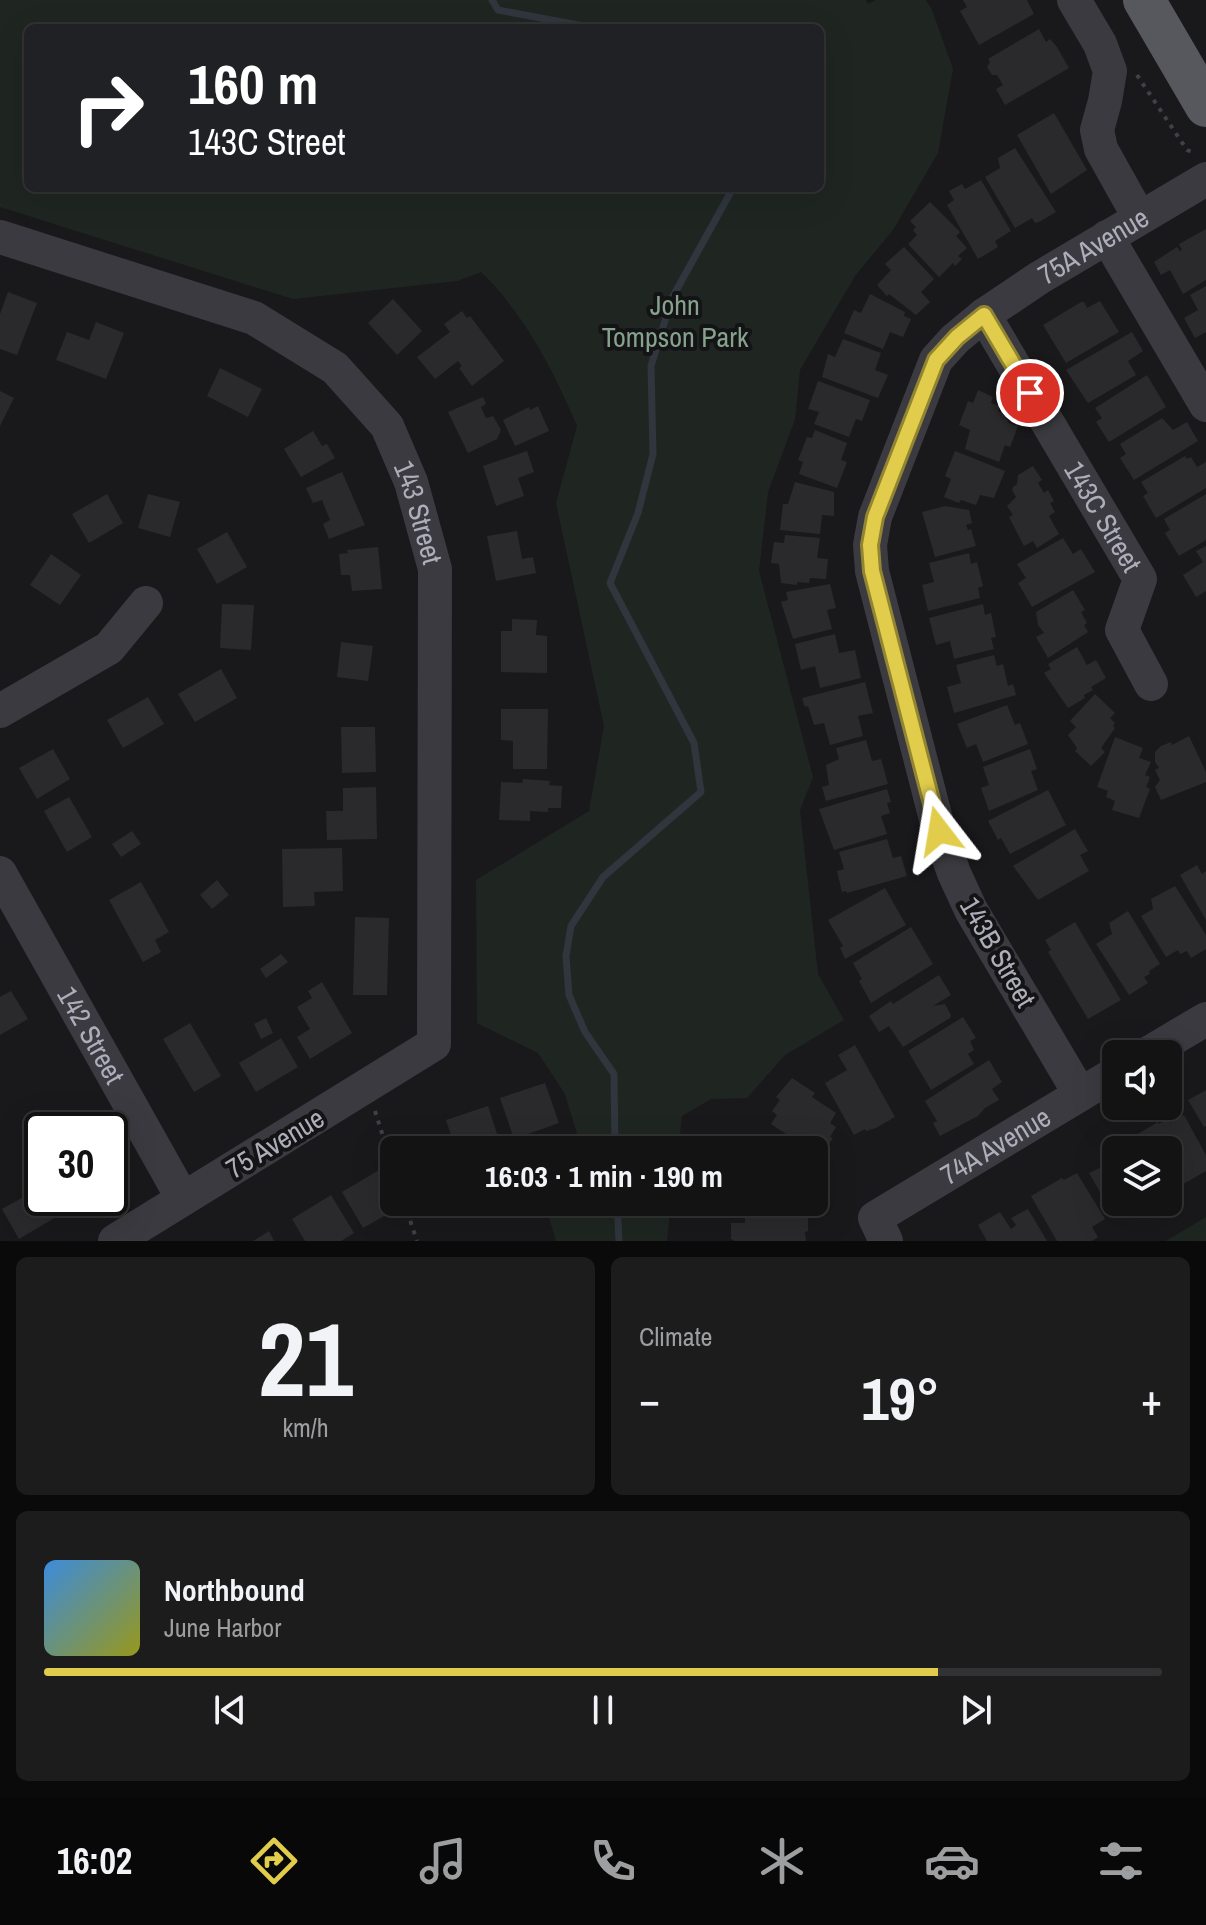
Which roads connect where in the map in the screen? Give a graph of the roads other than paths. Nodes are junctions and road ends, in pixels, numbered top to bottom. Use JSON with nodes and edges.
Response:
{"nodes":[{"id":1,"x":1074,"y":0,"type":"edge"},
{"id":2,"x":1144,"y":0,"type":"edge"},
{"id":3,"x":1206,"y":106,"type":"edge"},
{"id":4,"x":1206,"y":179,"type":"edge"},
{"id":5,"x":1139,"y":217,"type":"junction"},
{"id":6,"x":0,"y":237,"type":"edge"},
{"id":7,"x":1107,"y":237,"type":"junction"},
{"id":8,"x":984,"y":315,"type":"junction"},
{"id":9,"x":1206,"y":405,"type":"edge"},
{"id":10,"x":146,"y":603,"type":"dead end"},
{"id":11,"x":1151,"y":684,"type":"dead end"},
{"id":12,"x":0,"y":711,"type":"edge"},
{"id":13,"x":0,"y":873,"type":"edge"},
{"id":14,"x":12,"y":923,"type":"edge"},
{"id":15,"x":1206,"y":1019,"type":"edge"},
{"id":16,"x":1171,"y":1040,"type":"edge"},
{"id":17,"x":434,"y":1044,"type":"joint"},
{"id":18,"x":1102,"y":1081,"type":"edge"},
{"id":19,"x":1080,"y":1094,"type":"junction"},
{"id":20,"x":183,"y":1199,"type":"junction"},
{"id":21,"x":880,"y":1230,"type":"edge"},
{"id":22,"x":115,"y":1241,"type":"edge"}],
"edges":[{"from":1,"to":5,"type":"street"},
{"from":2,"to":3,"type":"main road"},
{"from":4,"to":5,"type":"street","name":"75A Avenue"},
{"from":5,"to":7,"type":"street","name":"75A Avenue"},
{"from":6,"to":17,"type":"street","name":"143 Street"},
{"from":7,"to":8,"type":"street","name":"75A Avenue"},
{"from":7,"to":9,"type":"street"},
{"from":8,"to":11,"type":"street","name":"143C Street"},
{"from":8,"to":19,"type":"street","name":"143B Street"},
{"from":10,"to":12,"type":"street"},
{"from":13,"to":14,"type":"street","name":"142 Street"},
{"from":14,"to":20,"type":"street","name":"142 Street"},
{"from":15,"to":16,"type":"street"},
{"from":17,"to":20,"type":"street","name":"75 Avenue"},
{"from":18,"to":19,"type":"street","name":"74A Avenue"},
{"from":19,"to":21,"type":"street","name":"74A Avenue"},
{"from":20,"to":22,"type":"street","name":"75 Avenue"}]}
